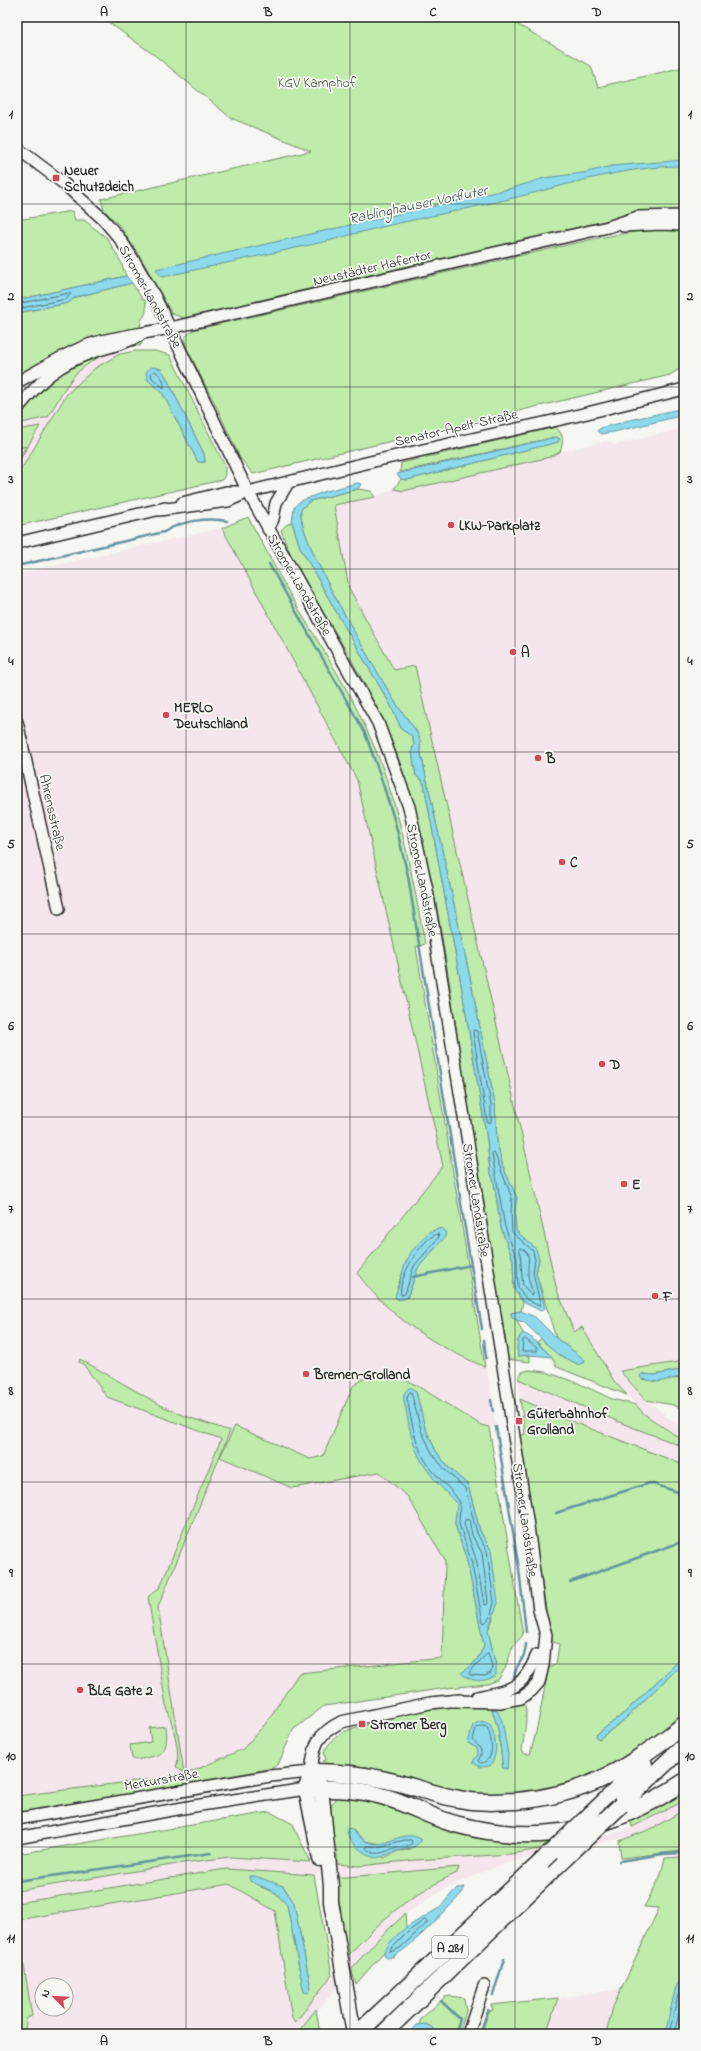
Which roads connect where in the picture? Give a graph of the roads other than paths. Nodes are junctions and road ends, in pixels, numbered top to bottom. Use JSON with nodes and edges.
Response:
{"nodes":[{"id":1,"x":17,"y":148,"type":"edge"},
{"id":2,"x":684,"y":216,"type":"edge"},
{"id":3,"x":684,"y":225,"type":"edge"},
{"id":4,"x":608,"y":227,"type":"junction"},
{"id":5,"x":170,"y":328,"type":"junction"},
{"id":6,"x":143,"y":334,"type":"junction"},
{"id":7,"x":17,"y":382,"type":"edge"},
{"id":8,"x":684,"y":386,"type":"edge"},
{"id":9,"x":684,"y":389,"type":"edge"},
{"id":10,"x":672,"y":393,"type":"junction"},
{"id":11,"x":17,"y":408,"type":"edge"},
{"id":12,"x":288,"y":483,"type":"junction"},
{"id":13,"x":248,"y":492,"type":"junction"},
{"id":14,"x":268,"y":529,"type":"junction"},
{"id":15,"x":17,"y":543,"type":"edge"},
{"id":16,"x":17,"y":722,"type":"edge"},
{"id":17,"x":59,"y":909,"type":"dead end"},
{"id":18,"x":539,"y":1610,"type":"junction"},
{"id":19,"x":537,"y":1655,"type":"junction"},
{"id":20,"x":531,"y":1691,"type":"junction"},
{"id":21,"x":453,"y":1701,"type":"junction"},
{"id":22,"x":684,"y":1725,"type":"edge"},
{"id":23,"x":684,"y":1746,"type":"edge"},
{"id":24,"x":311,"y":1772,"type":"junction"},
{"id":25,"x":684,"y":1782,"type":"edge"},
{"id":26,"x":314,"y":1789,"type":"junction"},
{"id":27,"x":17,"y":1820,"type":"edge"},
{"id":28,"x":17,"y":1838,"type":"edge"},
{"id":29,"x":484,"y":1986,"type":"dead end"},
{"id":30,"x":354,"y":2034,"type":"edge"},
{"id":31,"x":358,"y":2034,"type":"edge"},
{"id":32,"x":382,"y":2034,"type":"edge"},
{"id":33,"x":468,"y":2034,"type":"edge"}],
"edges":[{"from":1,"to":5,"type":"street","name":"Stromer Landstraße"},
{"from":2,"to":4,"type":"street","name":"Neustädter Hafentor"},
{"from":3,"to":4,"type":"street","name":"Neustädter Hafentor"},
{"from":4,"to":5,"type":"street","name":"Neustädter Hafentor"},
{"from":5,"to":6,"type":"street","name":"Neustädter Hafentor"},
{"from":5,"to":13,"type":"street","name":"Stromer Landstraße"},
{"from":6,"to":7,"type":"street","name":"Neustädter Hafentor"},
{"from":6,"to":11,"type":"street","name":"Neustädter Hafentor"},
{"from":8,"to":10,"type":"street","name":"Senator-Apelt-Straße"},
{"from":9,"to":10,"type":"street","name":"Senator-Apelt-Straße"},
{"from":10,"to":12,"type":"street","name":"Senator-Apelt-Straße"},
{"from":12,"to":13,"type":"street","name":"Senator-Apelt-Straße"},
{"from":12,"to":14,"type":"street"},
{"from":13,"to":14,"type":"street","name":"Stromer Landstraße"},
{"from":13,"to":15,"type":"street","name":"Senator-Apelt-Straße"},
{"from":14,"to":18,"type":"street","name":"Stromer Landstraße"},
{"from":16,"to":17,"type":"street","name":"Ahrensstraße"},
{"from":18,"to":19,"type":"street","name":"Stromer Landstraße"},
{"from":18,"to":20,"type":"street","name":"Stromer Landstraße"},
{"from":19,"to":20,"type":"street","name":"Stromer Landstraße"},
{"from":19,"to":21,"type":"street","name":"Stromer Landstraße"},
{"from":20,"to":21,"type":"street","name":"Stromer Landstraße"},
{"from":21,"to":24,"type":"street","name":"Stromer Landstraße"},
{"from":22,"to":24,"type":"highway"},
{"from":22,"to":31,"type":"highway","number":"A 281","bridge":true},
{"from":23,"to":32,"type":"highway","number":"A 281","bridge":true},
{"from":24,"to":26,"type":"main road","name":"Stromer Landstraße"},
{"from":24,"to":27,"type":"street","name":"Merkurstraße"},
{"from":25,"to":26,"type":"highway"},
{"from":26,"to":28,"type":"street"},
{"from":26,"to":30,"type":"main road","name":"Stromer Landstraße"},
{"from":29,"to":33,"type":"street"}]}
